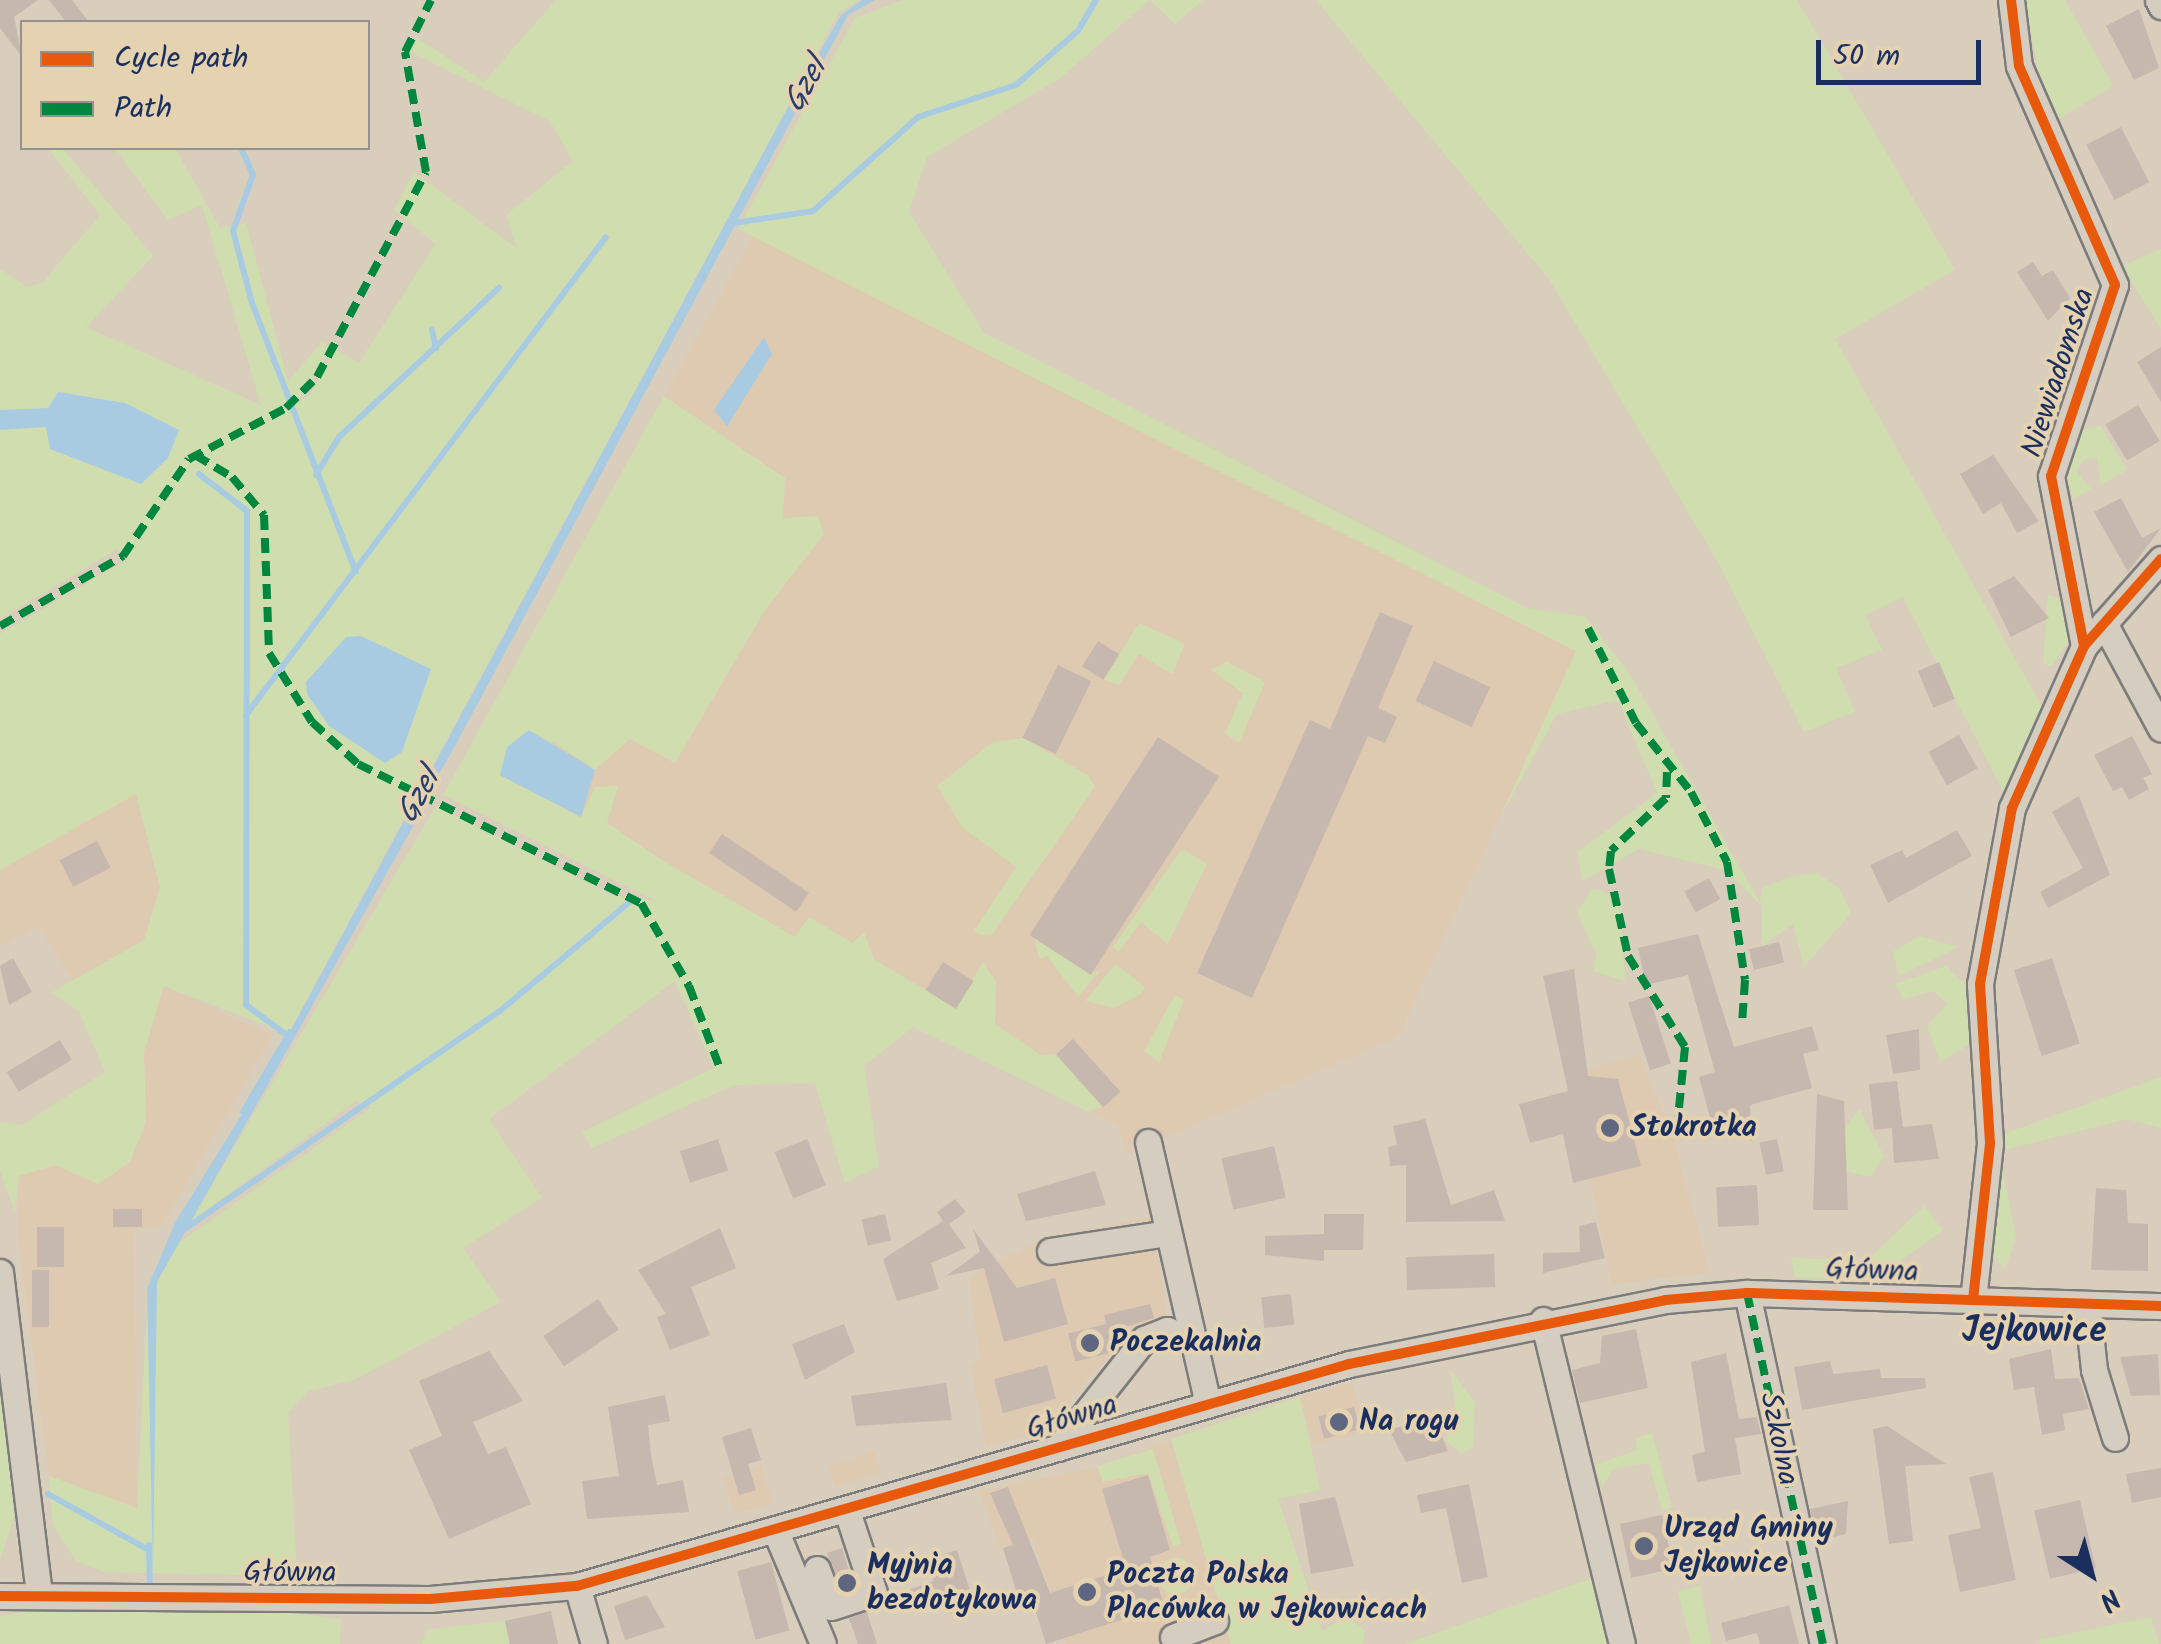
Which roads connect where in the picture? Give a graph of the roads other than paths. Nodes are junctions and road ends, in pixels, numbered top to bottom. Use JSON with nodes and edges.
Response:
{"nodes":[{"id":1,"x":2011,"y":0,"type":"edge"},
{"id":2,"x":2161,"y":559,"type":"edge"},
{"id":3,"x":2104,"y":623,"type":"junction"},
{"id":4,"x":2084,"y":646,"type":"junction"},
{"id":5,"x":2161,"y":729,"type":"edge"},
{"id":6,"x":1148,"y":1142,"type":"dead end"},
{"id":7,"x":1167,"y":1233,"type":"junction"},
{"id":8,"x":1050,"y":1252,"type":"dead end"},
{"id":9,"x":0,"y":1272,"type":"edge"},
{"id":10,"x":1747,"y":1293,"type":"junction"},
{"id":11,"x":1974,"y":1300,"type":"junction"},
{"id":12,"x":2087,"y":1304,"type":"junction"},
{"id":13,"x":2161,"y":1306,"type":"edge"},
{"id":14,"x":1543,"y":1320,"type":"junction"},
{"id":15,"x":1192,"y":1341,"type":"junction"},
{"id":16,"x":1208,"y":1403,"type":"junction"},
{"id":17,"x":2115,"y":1438,"type":"dead end"},
{"id":18,"x":1058,"y":1448,"type":"junction"},
{"id":19,"x":847,"y":1511,"type":"junction"},
{"id":20,"x":776,"y":1532,"type":"junction"},
{"id":21,"x":864,"y":1562,"type":"junction"},
{"id":22,"x":812,"y":1578,"type":"junction"},
{"id":23,"x":577,"y":1586,"type":"junction"},
{"id":24,"x":39,"y":1594,"type":"junction"},
{"id":25,"x":0,"y":1596,"type":"edge"},
{"id":26,"x":1216,"y":1620,"type":"dead end"},
{"id":27,"x":1173,"y":1638,"type":"dead end"},
{"id":28,"x":594,"y":1644,"type":"edge"},
{"id":29,"x":823,"y":1644,"type":"edge"},
{"id":30,"x":1622,"y":1644,"type":"edge"},
{"id":31,"x":1823,"y":1644,"type":"edge"}],
"edges":[{"from":1,"to":4,"type":"street","name":"Niewiadomska"},
{"from":2,"to":3,"type":"street"},
{"from":3,"to":4,"type":"street"},
{"from":3,"to":5,"type":"street"},
{"from":4,"to":11,"type":"street"},
{"from":6,"to":7,"type":"street"},
{"from":7,"to":8,"type":"street"},
{"from":7,"to":15,"type":"street"},
{"from":9,"to":24,"type":"street"},
{"from":10,"to":11,"type":"street","name":"Główna"},
{"from":10,"to":14,"type":"street","name":"Główna"},
{"from":10,"to":31,"type":"street","name":"Szkolna"},
{"from":11,"to":12,"type":"street","name":"Główna"},
{"from":12,"to":13,"type":"street","name":"Główna"},
{"from":12,"to":17,"type":"street"},
{"from":14,"to":16,"type":"street","name":"Główna"},
{"from":14,"to":30,"type":"street"},
{"from":15,"to":16,"type":"street"},
{"from":15,"to":18,"type":"street"},
{"from":16,"to":18,"type":"street","name":"Główna"},
{"from":18,"to":19,"type":"street","name":"Główna"},
{"from":19,"to":20,"type":"street","name":"Główna"},
{"from":19,"to":21,"type":"street"},
{"from":20,"to":22,"type":"street"},
{"from":20,"to":23,"type":"street","name":"Główna"},
{"from":21,"to":22,"type":"street"},
{"from":21,"to":22,"type":"street"},
{"from":22,"to":29,"type":"street"},
{"from":23,"to":24,"type":"street","name":"Główna"},
{"from":23,"to":28,"type":"street"},
{"from":24,"to":25,"type":"street","name":"Główna"},
{"from":26,"to":27,"type":"street"}]}
